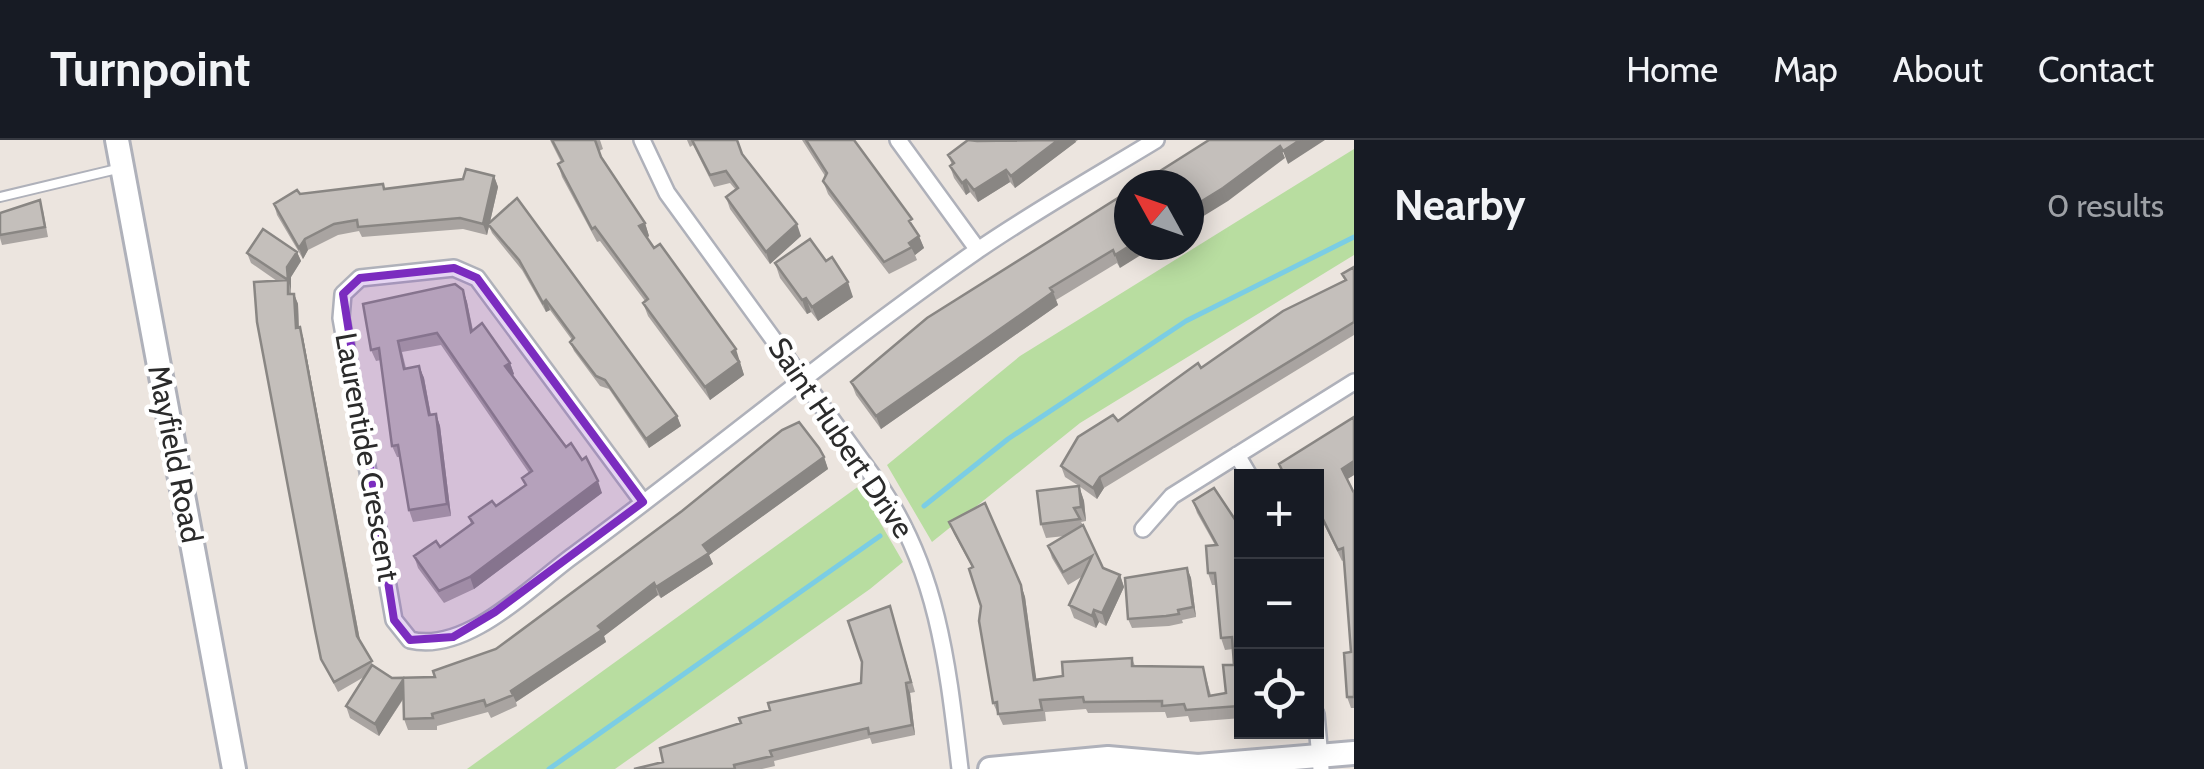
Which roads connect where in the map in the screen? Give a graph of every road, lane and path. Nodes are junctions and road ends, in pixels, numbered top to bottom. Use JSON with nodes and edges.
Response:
{"nodes":[{"id":1,"x":116,"y":140,"type":"edge"},
{"id":2,"x":642,"y":140,"type":"edge"},
{"id":3,"x":898,"y":140,"type":"edge"},
{"id":4,"x":1156,"y":140,"type":"edge"},
{"id":5,"x":122,"y":168,"type":"junction"},
{"id":6,"x":0,"y":197,"type":"edge"},
{"id":7,"x":978,"y":250,"type":"junction"},
{"id":8,"x":802,"y":378,"type":"junction"},
{"id":9,"x":1354,"y":382,"type":"edge"},
{"id":10,"x":1237,"y":455,"type":"junction"},
{"id":11,"x":1246,"y":469,"type":"edge"},
{"id":12,"x":643,"y":502,"type":"junction"},
{"id":13,"x":1143,"y":529,"type":"dead end"},
{"id":14,"x":1354,"y":753,"type":"edge"},
{"id":15,"x":1321,"y":763,"type":"edge"},
{"id":16,"x":234,"y":769,"type":"edge"},
{"id":17,"x":960,"y":769,"type":"edge"},
{"id":18,"x":990,"y":769,"type":"edge"}],
"edges":[{"from":1,"to":5,"type":"main road","name":"Mayfield Road"},
{"from":2,"to":8,"type":"street","name":"Saint Hubert Drive"},
{"from":3,"to":7,"type":"street"},
{"from":4,"to":7,"type":"street","name":"Laurentide Crescent"},
{"from":5,"to":6,"type":"lane"},
{"from":5,"to":16,"type":"main road","name":"Mayfield Road"},
{"from":7,"to":8,"type":"street","name":"Laurentide Crescent"},
{"from":8,"to":12,"type":"street","name":"Laurentide Crescent"},
{"from":8,"to":17,"type":"street","name":"Saint Hubert Drive"},
{"from":9,"to":10,"type":"street"},
{"from":10,"to":11,"type":"street"},
{"from":10,"to":13,"type":"street"},
{"from":12,"to":12,"type":"street","name":"Laurentide Crescent"},
{"from":14,"to":15,"type":"main road"},
{"from":15,"to":18,"type":"main road"}]}
